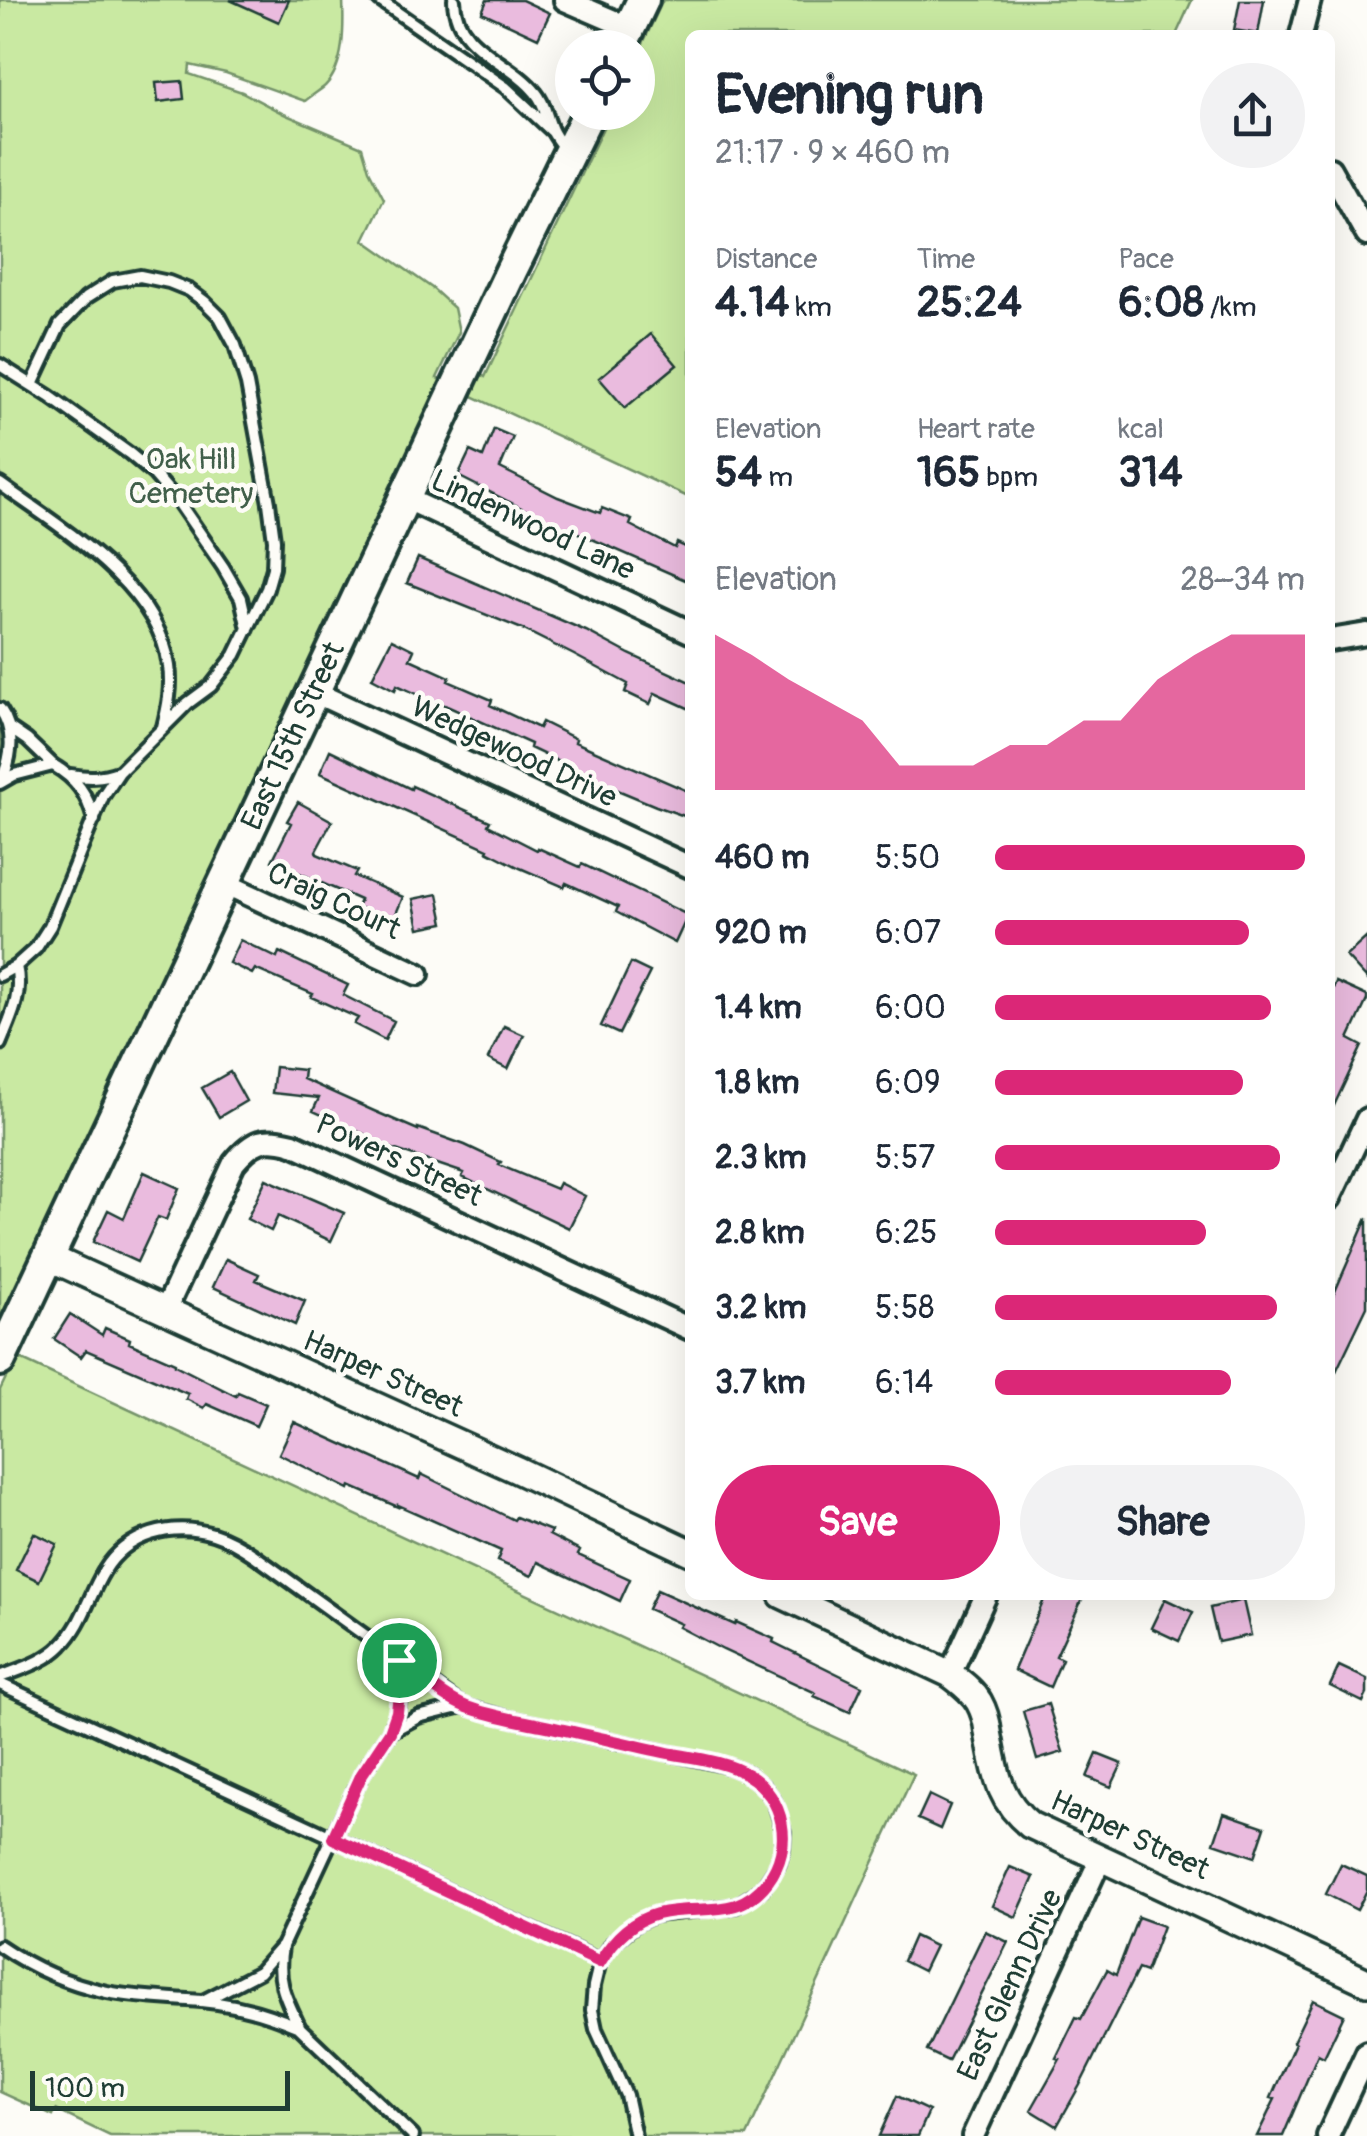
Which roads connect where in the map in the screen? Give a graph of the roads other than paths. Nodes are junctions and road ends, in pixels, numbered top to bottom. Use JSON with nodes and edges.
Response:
{"nodes":[{"id":1,"x":379,"y":0,"type":"edge"},
{"id":2,"x":454,"y":0,"type":"edge"},
{"id":3,"x":565,"y":0,"type":"edge"},
{"id":4,"x":1310,"y":0,"type":"edge"},
{"id":5,"x":631,"y":25,"type":"edge"},
{"id":6,"x":1302,"y":30,"type":"edge"},
{"id":7,"x":572,"y":130,"type":"edge"},
{"id":8,"x":560,"y":143,"type":"junction"},
{"id":9,"x":1335,"y":178,"type":"edge"},
{"id":10,"x":1367,"y":236,"type":"edge"},
{"id":11,"x":0,"y":365,"type":"edge"},
{"id":12,"x":32,"y":385,"type":"junction"},
{"id":13,"x":0,"y":484,"type":"edge"},
{"id":14,"x":404,"y":498,"type":"junction"},
{"id":15,"x":248,"y":630,"type":"junction"},
{"id":16,"x":685,"y":630,"type":"edge"},
{"id":17,"x":1367,"y":634,"type":"edge"},
{"id":18,"x":1335,"y":639,"type":"edge"},
{"id":19,"x":314,"y":692,"type":"junction"},
{"id":20,"x":0,"y":709,"type":"edge"},
{"id":21,"x":162,"y":728,"type":"junction"},
{"id":22,"x":11,"y":730,"type":"junction"},
{"id":23,"x":54,"y":766,"type":"junction"},
{"id":24,"x":119,"y":772,"type":"junction"},
{"id":25,"x":69,"y":774,"type":"junction"},
{"id":26,"x":0,"y":783,"type":"edge"},
{"id":27,"x":94,"y":820,"type":"junction"},
{"id":28,"x":685,"y":865,"type":"edge"},
{"id":29,"x":224,"y":882,"type":"junction"},
{"id":30,"x":16,"y":966,"type":"junction"},
{"id":31,"x":418,"y":974,"type":"dead end"},
{"id":32,"x":0,"y":976,"type":"edge"},
{"id":33,"x":0,"y":1044,"type":"edge"},
{"id":34,"x":1367,"y":1118,"type":"edge"},
{"id":35,"x":1335,"y":1187,"type":"edge"},
{"id":36,"x":48,"y":1257,"type":"junction"},
{"id":37,"x":166,"y":1311,"type":"junction"},
{"id":38,"x":685,"y":1326,"type":"edge"},
{"id":39,"x":0,"y":1360,"type":"edge"},
{"id":40,"x":685,"y":1550,"type":"edge"},
{"id":41,"x":793,"y":1600,"type":"edge"},
{"id":42,"x":984,"y":1600,"type":"edge"},
{"id":43,"x":399,"y":1660,"type":"junction"},
{"id":44,"x":950,"y":1674,"type":"junction"},
{"id":45,"x":0,"y":1681,"type":"edge"},
{"id":46,"x":463,"y":1706,"type":"junction"},
{"id":47,"x":390,"y":1732,"type":"junction"},
{"id":48,"x":333,"y":1838,"type":"junction"},
{"id":49,"x":1101,"y":1858,"type":"junction"},
{"id":50,"x":0,"y":1946,"type":"edge"},
{"id":51,"x":282,"y":1946,"type":"junction"},
{"id":52,"x":600,"y":1962,"type":"junction"},
{"id":53,"x":1367,"y":1982,"type":"edge"},
{"id":54,"x":203,"y":2000,"type":"junction"},
{"id":55,"x":299,"y":2027,"type":"junction"},
{"id":56,"x":1367,"y":2052,"type":"edge"},
{"id":57,"x":413,"y":2136,"type":"edge"},
{"id":58,"x":635,"y":2136,"type":"edge"},
{"id":59,"x":973,"y":2136,"type":"edge"},
{"id":60,"x":1328,"y":2136,"type":"edge"}],
"edges":[{"from":1,"to":8,"type":"lane"},
{"from":2,"to":8,"type":"lane"},
{"from":3,"to":5,"type":"street"},
{"from":4,"to":6,"type":"street"},
{"from":7,"to":8,"type":"main road","name":"East 15th Street"},
{"from":8,"to":14,"type":"main road","name":"East 15th Street"},
{"from":9,"to":10,"type":"street"},
{"from":11,"to":12,"type":"lane"},
{"from":12,"to":15,"type":"lane"},
{"from":12,"to":15,"type":"lane"},
{"from":13,"to":21,"type":"lane"},
{"from":14,"to":16,"type":"street","name":"Lindenwood Lane"},
{"from":14,"to":19,"type":"main road","name":"East 15th Street"},
{"from":15,"to":21,"type":"lane"},
{"from":17,"to":18,"type":"street"},
{"from":19,"to":28,"type":"street","name":"Wedgewood Drive"},
{"from":19,"to":29,"type":"main road","name":"East 15th Street"},
{"from":20,"to":22,"type":"lane"},
{"from":21,"to":24,"type":"lane"},
{"from":22,"to":23,"type":"lane"},
{"from":22,"to":26,"type":"lane"},
{"from":23,"to":25,"type":"lane"},
{"from":23,"to":26,"type":"lane"},
{"from":24,"to":25,"type":"lane"},
{"from":24,"to":27,"type":"lane"},
{"from":25,"to":27,"type":"lane"},
{"from":27,"to":30,"type":"lane"},
{"from":29,"to":31,"type":"street","name":"Craig Court"},
{"from":29,"to":36,"type":"main road","name":"East 15th Street"},
{"from":30,"to":32,"type":"lane"},
{"from":30,"to":33,"type":"lane"},
{"from":34,"to":35,"type":"street"},
{"from":36,"to":37,"type":"street","name":"Harper Street"},
{"from":36,"to":39,"type":"main road","name":"East 15th Street"},
{"from":37,"to":38,"type":"street","name":"Powers Street"},
{"from":37,"to":40,"type":"street","name":"Harper Street"},
{"from":41,"to":44,"type":"street","name":"Harper Street"},
{"from":42,"to":44,"type":"street"},
{"from":43,"to":45,"type":"lane"},
{"from":43,"to":46,"type":"lane"},
{"from":43,"to":47,"type":"lane"},
{"from":44,"to":49,"type":"street","name":"Harper Street"},
{"from":45,"to":48,"type":"lane"},
{"from":46,"to":47,"type":"lane"},
{"from":46,"to":52,"type":"lane"},
{"from":47,"to":48,"type":"lane"},
{"from":48,"to":51,"type":"lane"},
{"from":48,"to":52,"type":"lane"},
{"from":49,"to":53,"type":"street","name":"Harper Street"},
{"from":49,"to":59,"type":"street","name":"East Glenn Drive"},
{"from":50,"to":54,"type":"lane"},
{"from":51,"to":54,"type":"lane"},
{"from":51,"to":55,"type":"lane"},
{"from":52,"to":58,"type":"lane"},
{"from":54,"to":55,"type":"lane"},
{"from":55,"to":57,"type":"lane"},
{"from":56,"to":60,"type":"street"}]}
